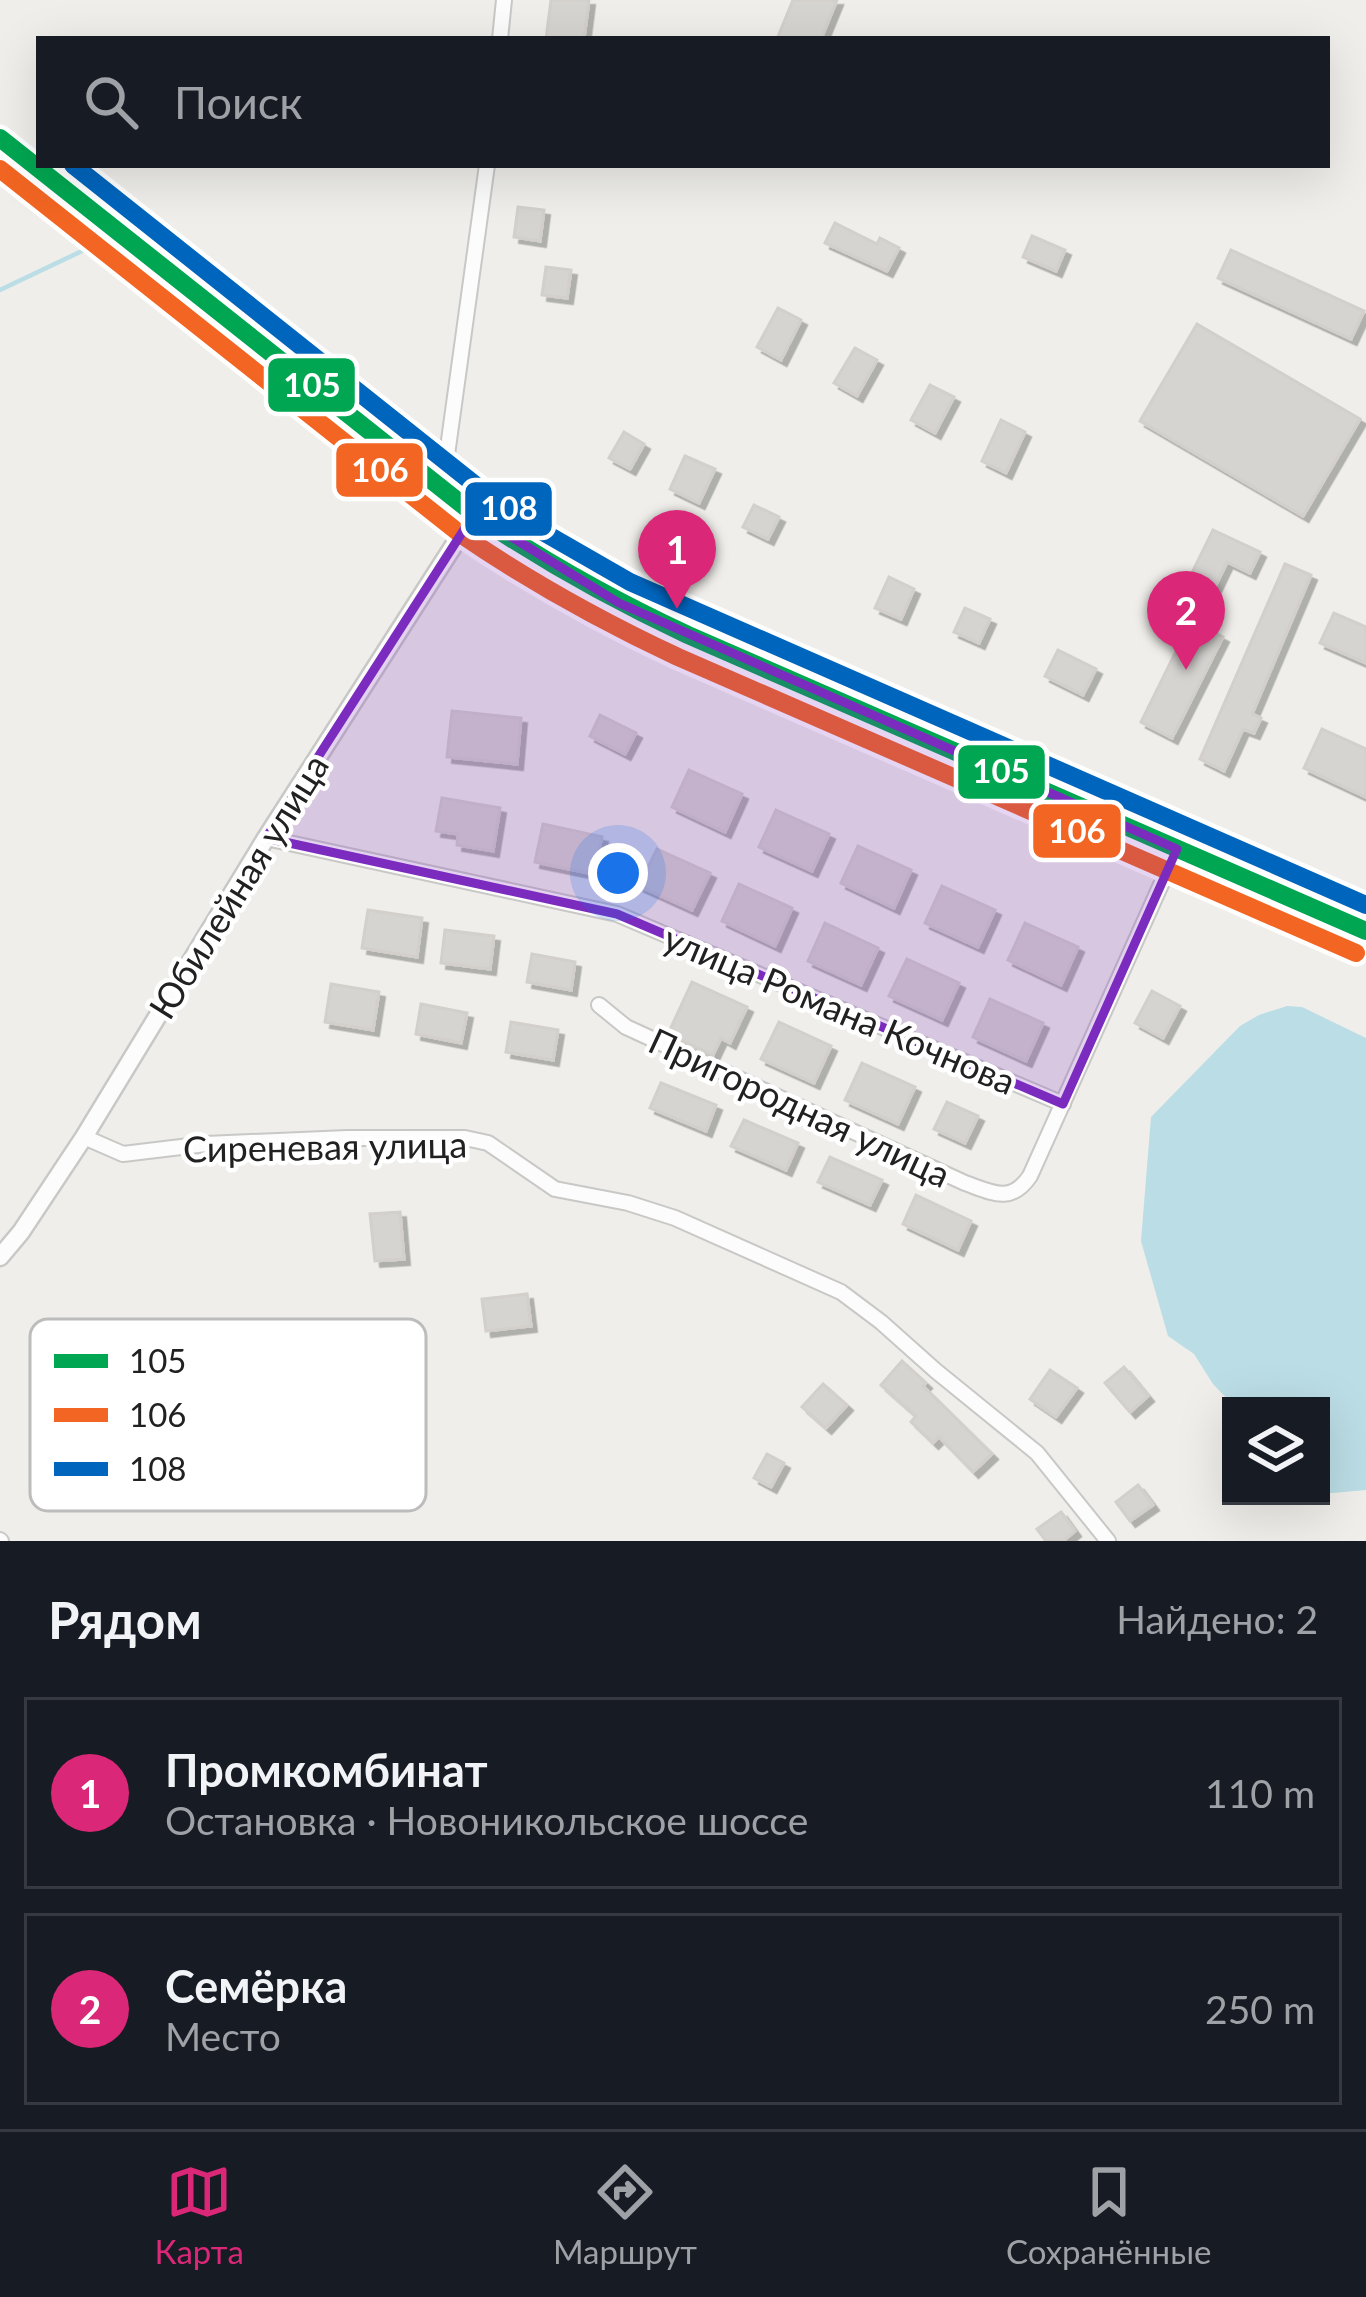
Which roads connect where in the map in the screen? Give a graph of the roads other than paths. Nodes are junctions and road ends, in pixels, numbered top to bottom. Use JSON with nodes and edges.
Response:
{"nodes":[{"id":1,"x":504,"y":0,"type":"edge"},
{"id":2,"x":500,"y":36,"type":"edge"},
{"id":3,"x":0,"y":138,"type":"edge"},
{"id":4,"x":36,"y":167,"type":"edge"},
{"id":5,"x":38,"y":168,"type":"edge"},
{"id":6,"x":487,"y":168,"type":"edge"},
{"id":7,"x":442,"y":490,"type":"junction"},
{"id":8,"x":474,"y":514,"type":"junction"},
{"id":9,"x":266,"y":838,"type":"junction"},
{"id":10,"x":1177,"y":849,"type":"junction"},
{"id":11,"x":1366,"y":931,"type":"edge"},
{"id":12,"x":599,"y":1005,"type":"dead end"},
{"id":13,"x":1063,"y":1104,"type":"junction"},
{"id":14,"x":84,"y":1137,"type":"junction"},
{"id":15,"x":0,"y":1257,"type":"edge"},
{"id":16,"x":1108,"y":1541,"type":"edge"}],
"edges":[{"from":1,"to":2,"type":"street"},
{"from":3,"to":4,"type":"highway"},
{"from":5,"to":7,"type":"highway"},
{"from":6,"to":7,"type":"street"},
{"from":7,"to":8,"type":"highway"},
{"from":8,"to":9,"type":"street","name":"Юбилейная улица"},
{"from":8,"to":10,"type":"highway"},
{"from":9,"to":13,"type":"street","name":"улица Романа Кочнова"},
{"from":9,"to":14,"type":"street","name":"Юбилейная улица"},
{"from":10,"to":11,"type":"highway"},
{"from":10,"to":13,"type":"street"},
{"from":12,"to":13,"type":"street","name":"Пригородная улица"},
{"from":14,"to":15,"type":"street","name":"Юбилейная улица"},
{"from":14,"to":16,"type":"street","name":"Сиреневая улица"}]}
